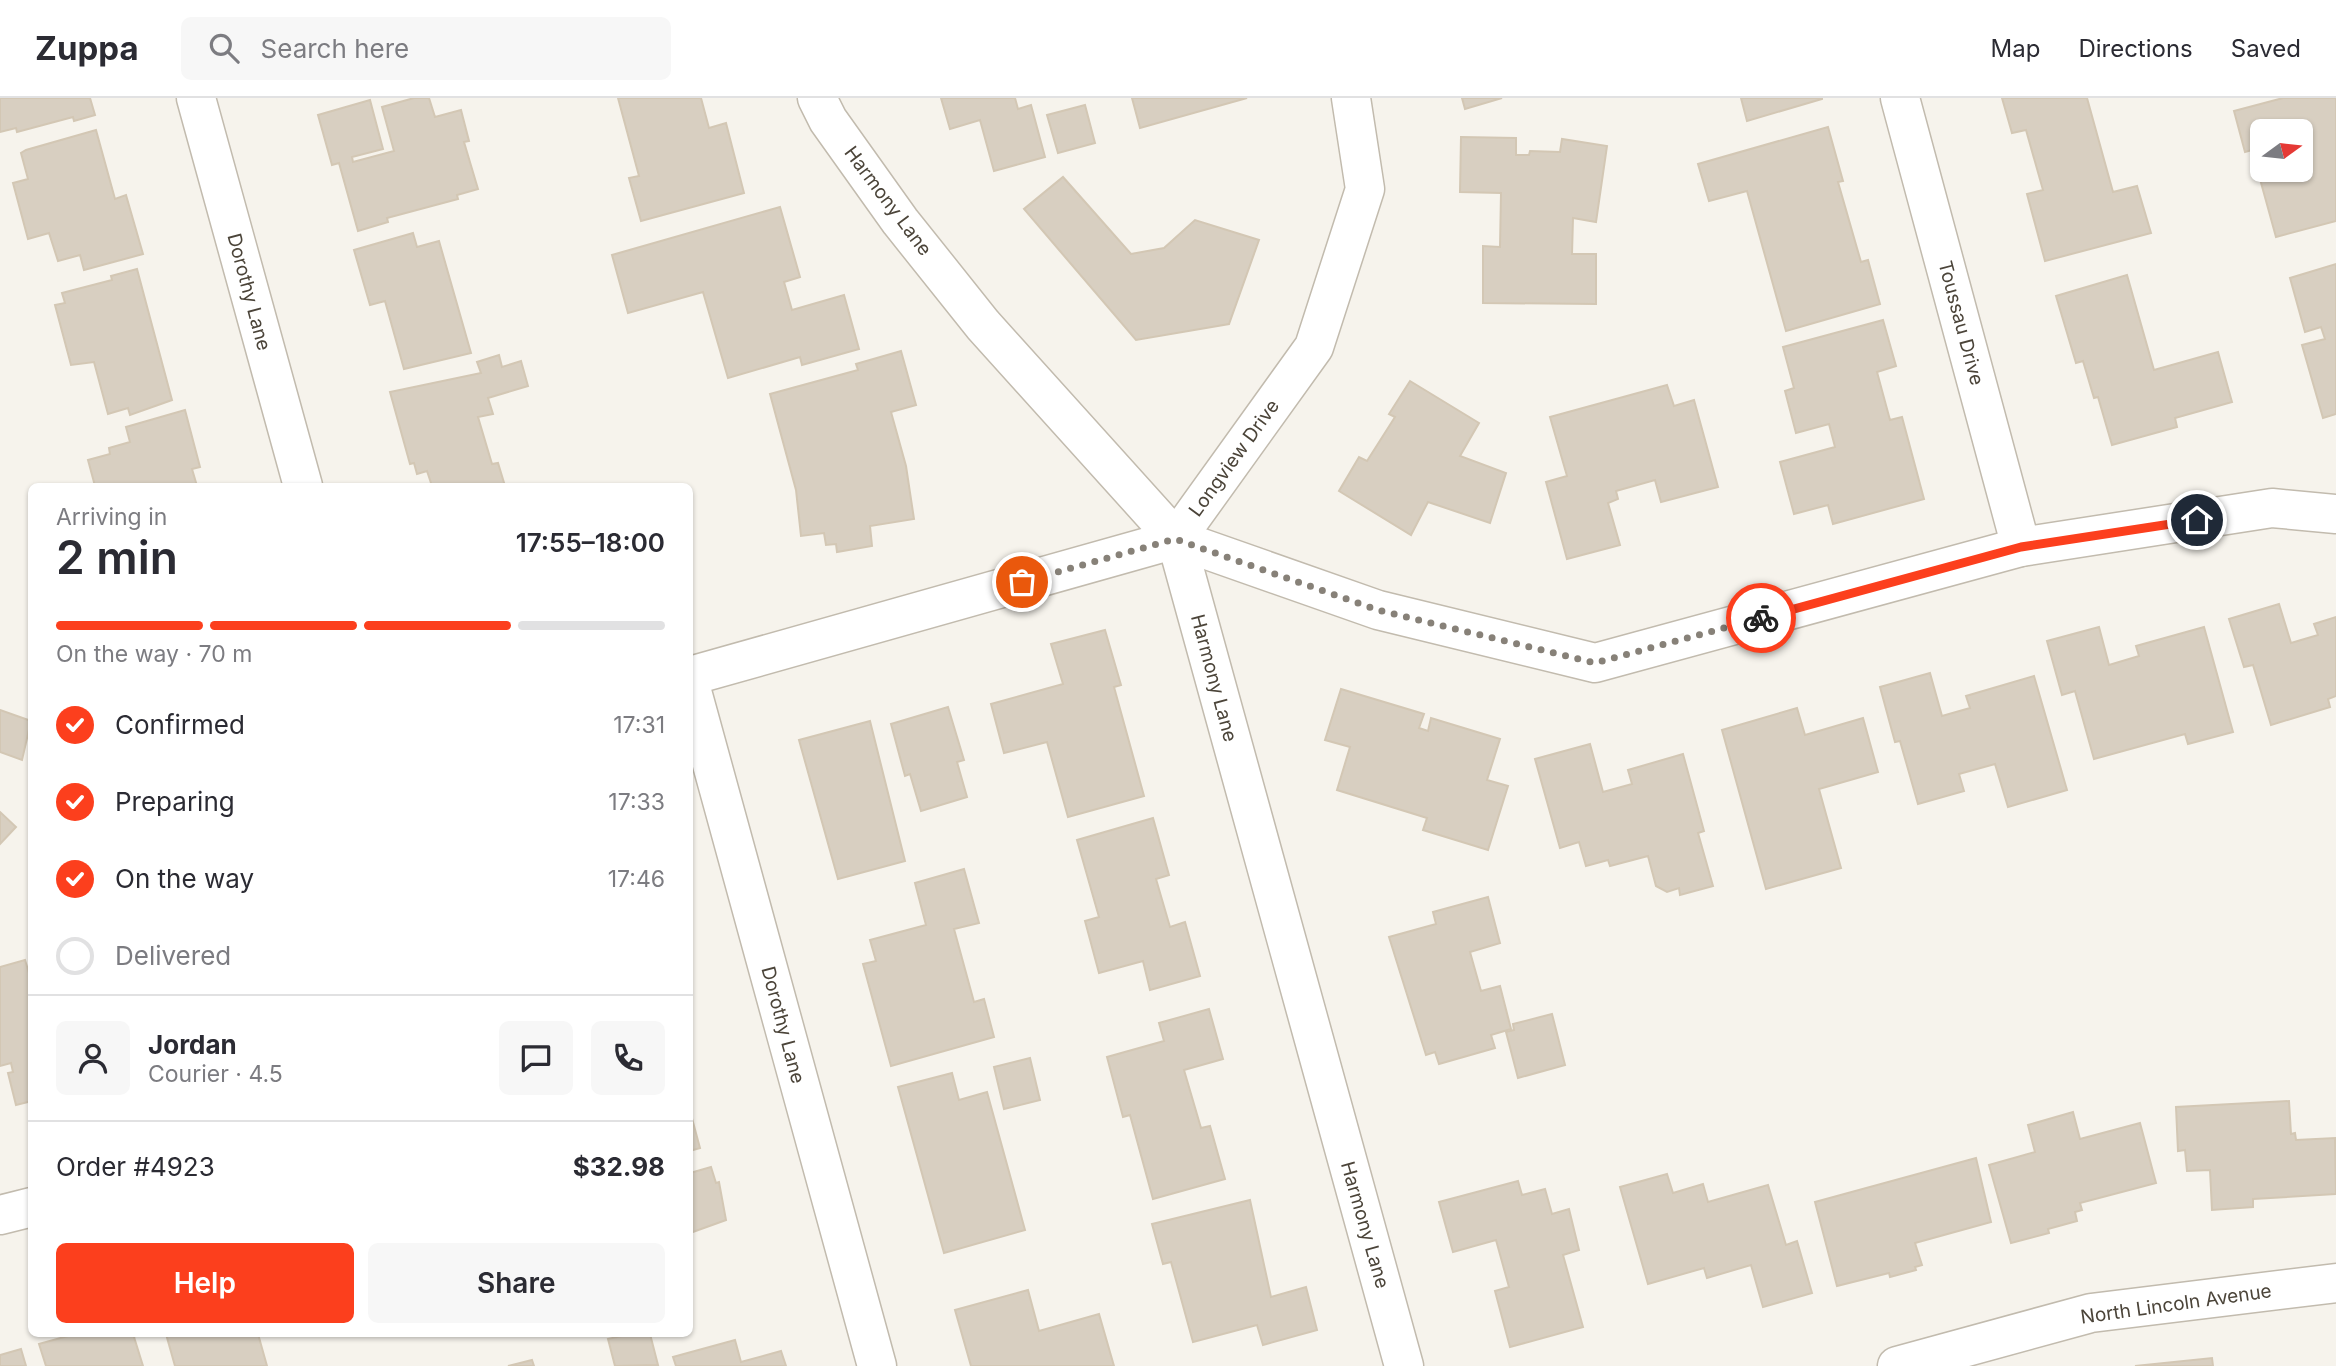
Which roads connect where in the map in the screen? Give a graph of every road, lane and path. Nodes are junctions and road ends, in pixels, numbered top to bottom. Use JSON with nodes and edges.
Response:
{"nodes":[{"id":1,"x":196,"y":98,"type":"edge"},
{"id":2,"x":817,"y":98,"type":"edge"},
{"id":3,"x":1351,"y":98,"type":"edge"},
{"id":4,"x":1900,"y":98,"type":"edge"},
{"id":5,"x":302,"y":483,"type":"edge"},
{"id":6,"x":2336,"y":514,"type":"edge"},
{"id":7,"x":1175,"y":539,"type":"junction"},
{"id":8,"x":2021,"y":547,"type":"junction"},
{"id":9,"x":693,"y":675,"type":"edge"},
{"id":10,"x":693,"y":695,"type":"edge"},
{"id":11,"x":28,"y":1208,"type":"edge"},
{"id":12,"x":0,"y":1215,"type":"edge"},
{"id":13,"x":2336,"y":1283,"type":"edge"},
{"id":14,"x":1967,"y":1357,"type":"edge"},
{"id":15,"x":877,"y":1366,"type":"edge"},
{"id":16,"x":1404,"y":1366,"type":"edge"},
{"id":17,"x":1897,"y":1366,"type":"edge"}],
"edges":[{"from":1,"to":5,"type":"street","name":"Dorothy Lane"},
{"from":2,"to":7,"type":"street","name":"Harmony Lane"},
{"from":3,"to":7,"type":"street","name":"Longview Drive"},
{"from":4,"to":8,"type":"street","name":"Toussau Drive"},
{"from":6,"to":8,"type":"street"},
{"from":7,"to":8,"type":"street"},
{"from":7,"to":9,"type":"street"},
{"from":7,"to":16,"type":"street","name":"Harmony Lane"},
{"from":10,"to":15,"type":"street","name":"Dorothy Lane"},
{"from":11,"to":12,"type":"street"},
{"from":13,"to":14,"type":"street","name":"North Lincoln Avenue"},
{"from":14,"to":17,"type":"street","name":"North Lincoln Avenue"}]}
